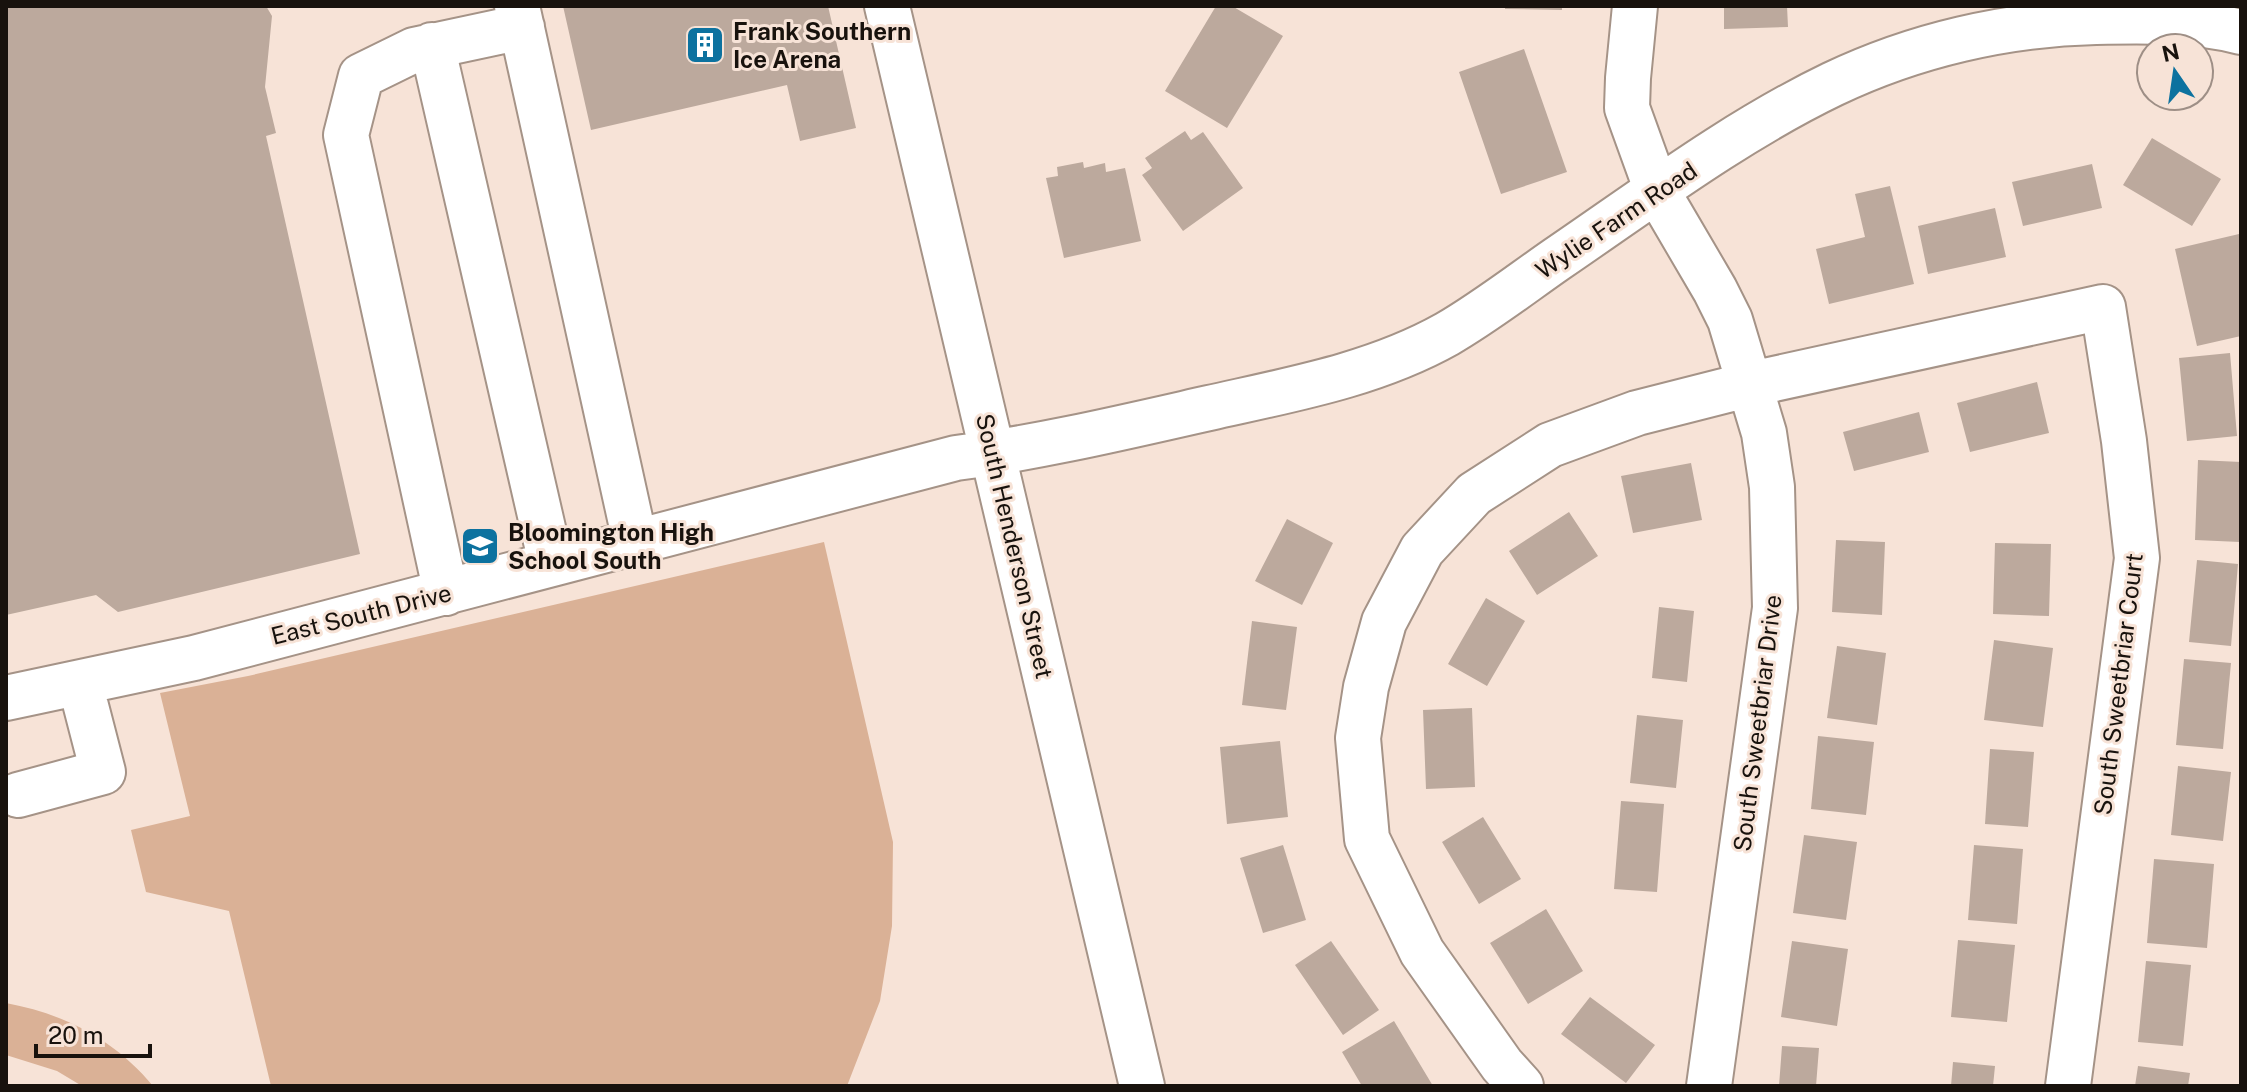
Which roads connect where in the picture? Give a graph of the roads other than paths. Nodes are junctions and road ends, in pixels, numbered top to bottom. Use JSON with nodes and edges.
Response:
{"nodes":[{"id":1,"x":887,"y":6,"type":"edge"},
{"id":2,"x":1635,"y":6,"type":"edge"},
{"id":3,"x":519,"y":17,"type":"edge"},
{"id":4,"x":2241,"y":32,"type":"edge"},
{"id":5,"x":432,"y":45,"type":"junction"},
{"id":6,"x":1657,"y":191,"type":"junction"},
{"id":7,"x":1751,"y":384,"type":"junction"},
{"id":8,"x":994,"y":453,"type":"junction"},
{"id":9,"x":635,"y":541,"type":"junction"},
{"id":10,"x":551,"y":563,"type":"junction"},
{"id":11,"x":446,"y":593,"type":"junction"},
{"id":12,"x":80,"y":683,"type":"junction"},
{"id":13,"x":6,"y":698,"type":"edge"},
{"id":14,"x":18,"y":795,"type":"dead end"},
{"id":15,"x":1142,"y":1086,"type":"edge"},
{"id":16,"x":1521,"y":1086,"type":"edge"},
{"id":17,"x":1709,"y":1086,"type":"edge"},
{"id":18,"x":2068,"y":1086,"type":"edge"}],
"edges":[{"from":1,"to":8,"type":"street","name":"South Henderson Street"},
{"from":2,"to":6,"type":"street","name":"South Sweetbriar Drive"},
{"from":3,"to":5,"type":"street"},
{"from":3,"to":9,"type":"street"},
{"from":4,"to":6,"type":"street","name":"Wylie Farm Road"},
{"from":5,"to":10,"type":"street"},
{"from":5,"to":11,"type":"street"},
{"from":6,"to":7,"type":"street","name":"South Sweetbriar Drive"},
{"from":6,"to":8,"type":"street","name":"Wylie Farm Road"},
{"from":7,"to":16,"type":"street"},
{"from":7,"to":17,"type":"street","name":"South Sweetbriar Drive"},
{"from":7,"to":18,"type":"street","name":"South Sweetbriar Court"},
{"from":8,"to":9,"type":"street","name":"East South Drive"},
{"from":8,"to":15,"type":"street","name":"South Henderson Street"},
{"from":9,"to":10,"type":"street","name":"East South Drive"},
{"from":10,"to":11,"type":"street","name":"East South Drive"},
{"from":11,"to":12,"type":"street","name":"East South Drive"},
{"from":12,"to":13,"type":"street","name":"East South Drive"},
{"from":12,"to":14,"type":"street"}]}
